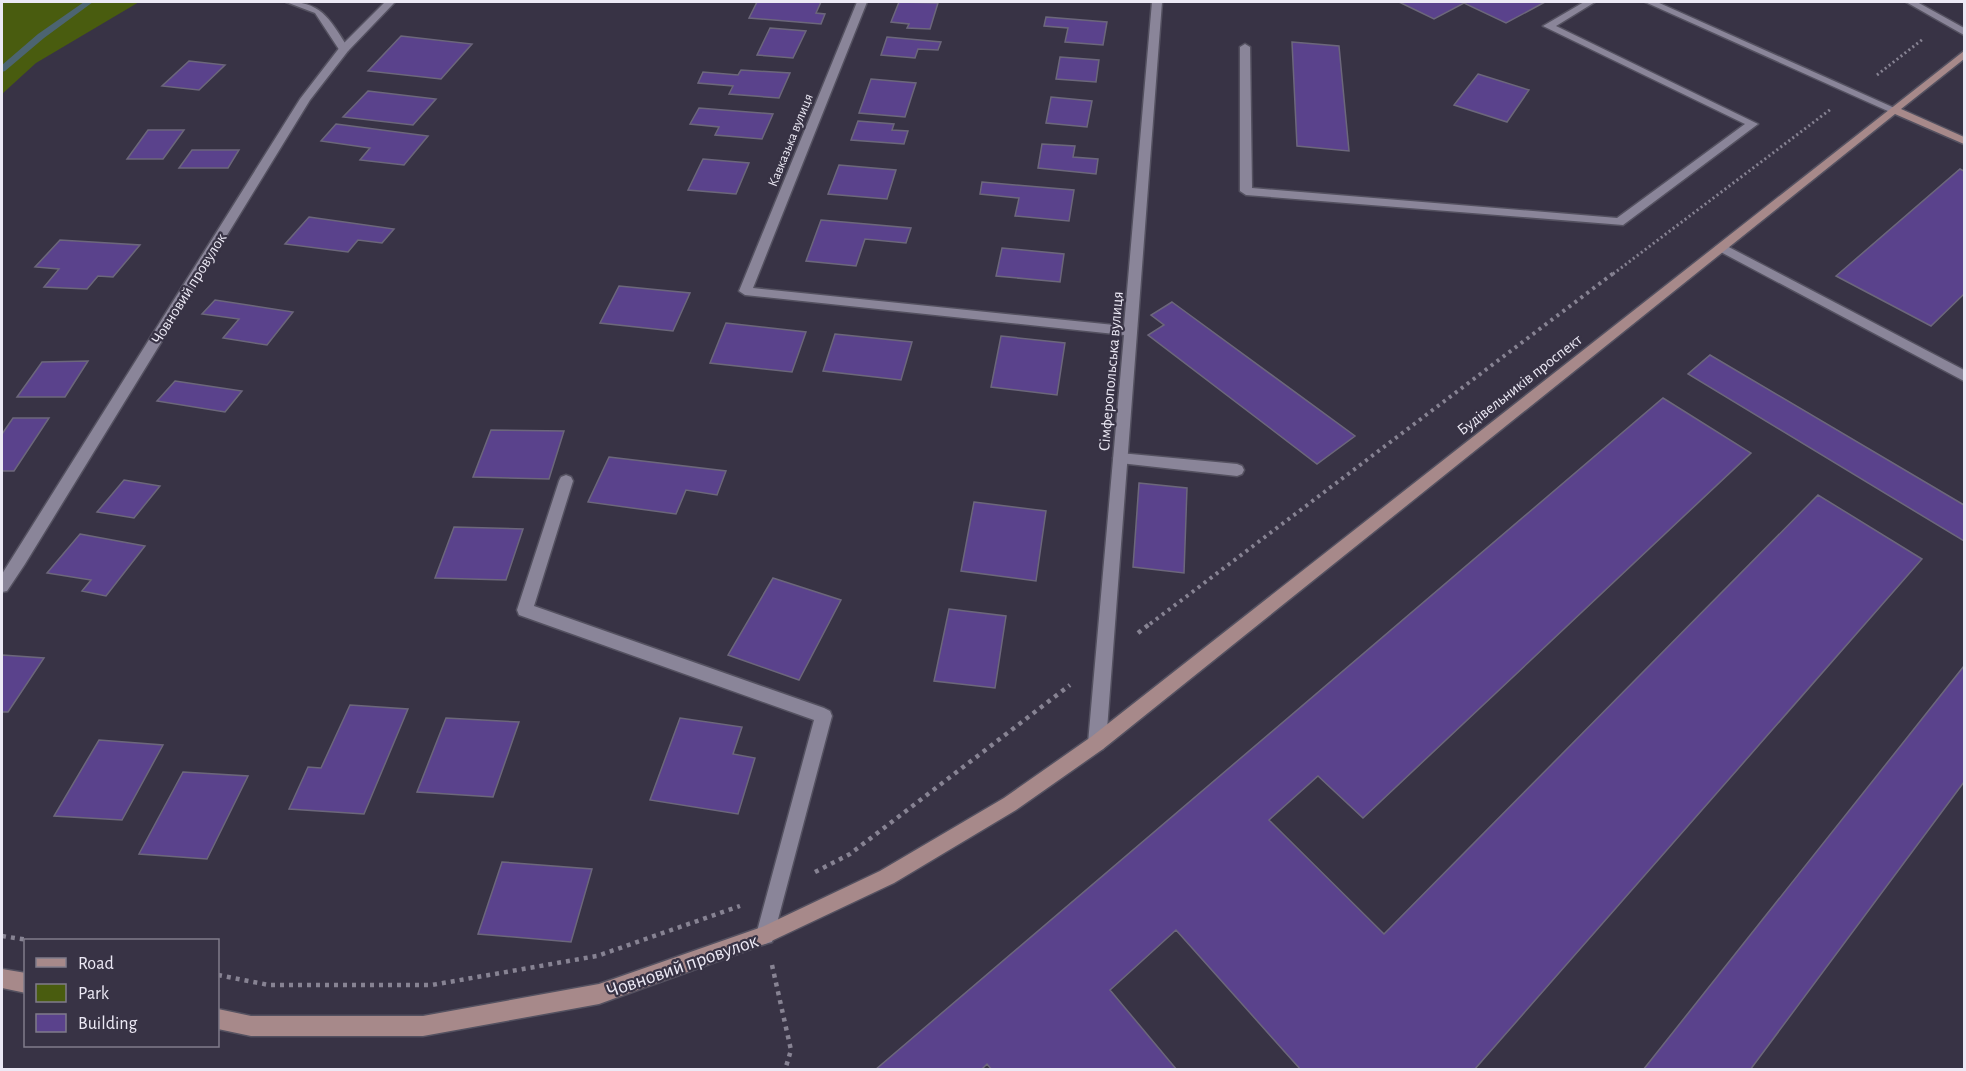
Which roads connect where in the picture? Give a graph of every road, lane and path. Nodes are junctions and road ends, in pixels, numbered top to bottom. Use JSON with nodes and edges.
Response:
{"nodes":[{"id":1,"x":291,"y":2,"type":"edge"},
{"id":2,"x":390,"y":2,"type":"edge"},
{"id":3,"x":862,"y":2,"type":"edge"},
{"id":4,"x":1157,"y":2,"type":"edge"},
{"id":5,"x":1590,"y":2,"type":"edge"},
{"id":6,"x":1650,"y":2,"type":"edge"},
{"id":7,"x":1911,"y":2,"type":"edge"},
{"id":8,"x":1947,"y":22,"type":"junction"},
{"id":9,"x":1965,"y":32,"type":"edge"},
{"id":10,"x":1245,"y":46,"type":"dead end"},
{"id":11,"x":344,"y":49,"type":"junction"},
{"id":12,"x":1965,"y":54,"type":"edge"},
{"id":13,"x":1871,"y":79,"type":"dead end"},
{"id":14,"x":1836,"y":105,"type":"dead end"},
{"id":15,"x":1894,"y":110,"type":"junction"},
{"id":16,"x":1965,"y":141,"type":"edge"},
{"id":17,"x":1721,"y":247,"type":"junction"},
{"id":18,"x":1130,"y":332,"type":"junction"},
{"id":19,"x":1965,"y":376,"type":"edge"},
{"id":20,"x":1120,"y":459,"type":"junction"},
{"id":21,"x":1237,"y":470,"type":"dead end"},
{"id":22,"x":566,"y":481,"type":"dead end"},
{"id":23,"x":2,"y":586,"type":"edge"},
{"id":24,"x":1103,"y":660,"type":"junction"},
{"id":25,"x":1097,"y":743,"type":"junction"},
{"id":26,"x":777,"y":892,"type":"junction"},
{"id":27,"x":765,"y":935,"type":"junction"},
{"id":28,"x":2,"y":936,"type":"edge"},
{"id":29,"x":24,"y":939,"type":"edge"},
{"id":30,"x":219,"y":975,"type":"edge"},
{"id":31,"x":2,"y":979,"type":"edge"},
{"id":32,"x":24,"y":983,"type":"edge"},
{"id":33,"x":219,"y":1019,"type":"edge"},
{"id":34,"x":785,"y":1070,"type":"edge"}],
"edges":[{"from":1,"to":11,"type":"street"},
{"from":2,"to":11,"type":"street","name":"Човновий провулок"},
{"from":3,"to":18,"type":"street","name":"Кавказька вулиця"},
{"from":4,"to":18,"type":"street","name":"Сімферопольська вулиця"},
{"from":5,"to":10,"type":"street"},
{"from":6,"to":15,"type":"street"},
{"from":7,"to":8,"type":"street"},
{"from":8,"to":9,"type":"street"},
{"from":8,"to":13,"type":"path"},
{"from":11,"to":23,"type":"street","name":"Човновий провулок"},
{"from":12,"to":15,"type":"street","name":"Будівельників проспект"},
{"from":14,"to":24,"type":"path"},
{"from":15,"to":16,"type":"street"},
{"from":15,"to":17,"type":"street","name":"Будівельників проспект"},
{"from":17,"to":19,"type":"street"},
{"from":17,"to":25,"type":"street","name":"Будівельників проспект"},
{"from":18,"to":20,"type":"street","name":"Сімферопольська вулиця"},
{"from":20,"to":21,"type":"street"},
{"from":20,"to":24,"type":"street","name":"Сімферопольська вулиця"},
{"from":22,"to":26,"type":"street"},
{"from":24,"to":25,"type":"street","name":"Сімферопольська вулиця"},
{"from":24,"to":26,"type":"path"},
{"from":25,"to":27,"type":"street","name":"Човновий провулок"},
{"from":26,"to":27,"type":"street"},
{"from":26,"to":30,"type":"path"},
{"from":27,"to":33,"type":"street","name":"Човновий провулок"},
{"from":27,"to":34,"type":"path"},
{"from":28,"to":29,"type":"path"},
{"from":31,"to":32,"type":"street"}]}
